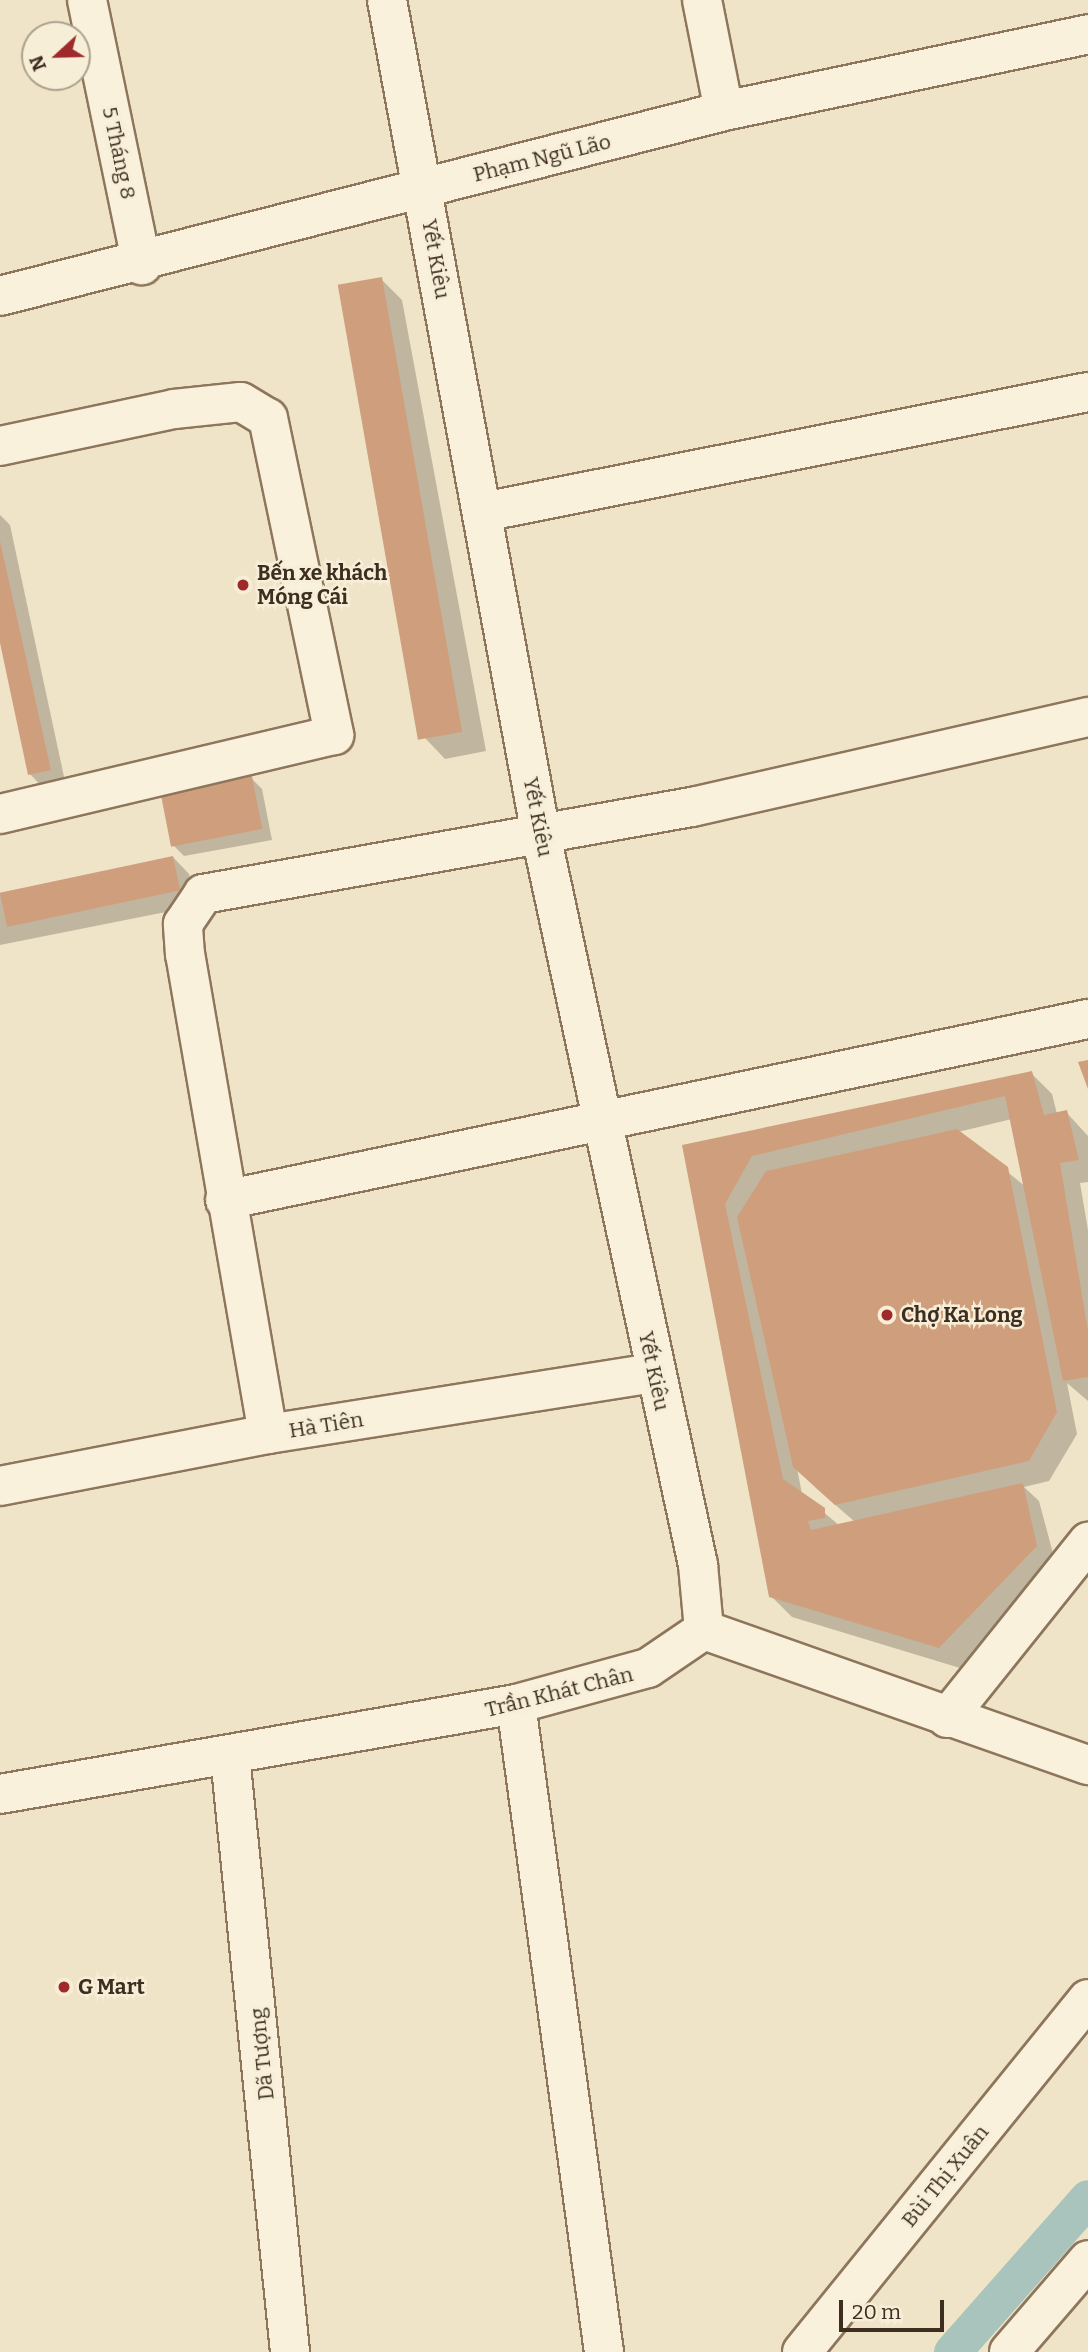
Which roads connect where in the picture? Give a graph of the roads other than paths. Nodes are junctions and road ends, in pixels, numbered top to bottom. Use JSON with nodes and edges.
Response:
{"nodes":[{"id":1,"x":87,"y":0,"type":"edge"},
{"id":2,"x":387,"y":0,"type":"edge"},
{"id":3,"x":702,"y":0,"type":"edge"},
{"id":4,"x":1088,"y":34,"type":"edge"},
{"id":5,"x":724,"y":111,"type":"junction"},
{"id":6,"x":424,"y":188,"type":"junction"},
{"id":7,"x":142,"y":265,"type":"junction"},
{"id":8,"x":0,"y":296,"type":"edge"},
{"id":9,"x":1088,"y":392,"type":"edge"},
{"id":10,"x":0,"y":446,"type":"edge"},
{"id":11,"x":483,"y":512,"type":"junction"},
{"id":12,"x":1088,"y":717,"type":"edge"},
{"id":13,"x":0,"y":814,"type":"edge"},
{"id":14,"x":541,"y":835,"type":"junction"},
{"id":15,"x":1088,"y":1019,"type":"edge"},
{"id":16,"x":599,"y":1117,"type":"junction"},
{"id":17,"x":225,"y":1200,"type":"junction"},
{"id":18,"x":654,"y":1373,"type":"junction"},
{"id":19,"x":268,"y":1434,"type":"junction"},
{"id":20,"x":0,"y":1486,"type":"edge"},
{"id":21,"x":1088,"y":1542,"type":"edge"},
{"id":22,"x":704,"y":1630,"type":"junction"},
{"id":23,"x":516,"y":1704,"type":"junction"},
{"id":24,"x":947,"y":1718,"type":"junction"},
{"id":25,"x":230,"y":1756,"type":"junction"},
{"id":26,"x":1088,"y":1765,"type":"edge"},
{"id":27,"x":0,"y":1794,"type":"edge"},
{"id":28,"x":1088,"y":1999,"type":"edge"},
{"id":29,"x":1088,"y":2260,"type":"edge"},
{"id":30,"x":290,"y":2352,"type":"edge"},
{"id":31,"x":604,"y":2352,"type":"edge"},
{"id":32,"x":802,"y":2352,"type":"edge"},
{"id":33,"x":1009,"y":2352,"type":"edge"}],
"edges":[{"from":1,"to":7,"type":"street","name":"5 Tháng 8"},
{"from":2,"to":6,"type":"street","name":"Yết Kiêu"},
{"from":3,"to":5,"type":"street"},
{"from":4,"to":5,"type":"street","name":"Phạm Ngũ Lão"},
{"from":5,"to":6,"type":"street","name":"Phạm Ngũ Lão"},
{"from":6,"to":7,"type":"street","name":"Phạm Ngũ Lão"},
{"from":6,"to":11,"type":"street","name":"Yết Kiêu"},
{"from":7,"to":8,"type":"street","name":"Phạm Ngũ Lão"},
{"from":9,"to":11,"type":"street"},
{"from":10,"to":13,"type":"street"},
{"from":11,"to":14,"type":"street","name":"Yết Kiêu"},
{"from":12,"to":14,"type":"street"},
{"from":14,"to":16,"type":"street","name":"Yết Kiêu"},
{"from":14,"to":17,"type":"street"},
{"from":15,"to":16,"type":"street"},
{"from":16,"to":17,"type":"street"},
{"from":16,"to":18,"type":"street","name":"Yết Kiêu"},
{"from":17,"to":19,"type":"street"},
{"from":18,"to":19,"type":"street","name":"Hà Tiên"},
{"from":18,"to":22,"type":"street","name":"Yết Kiêu"},
{"from":19,"to":20,"type":"street","name":"Hà Tiên"},
{"from":21,"to":24,"type":"street"},
{"from":22,"to":23,"type":"street","name":"Trần Khát Chân"},
{"from":22,"to":24,"type":"street"},
{"from":23,"to":25,"type":"street","name":"Trần Khát Chân"},
{"from":23,"to":31,"type":"street"},
{"from":24,"to":26,"type":"street"},
{"from":25,"to":27,"type":"street","name":"Trần Khát Chân"},
{"from":25,"to":30,"type":"street","name":"Dã Tượng"},
{"from":28,"to":32,"type":"street","name":"Bùi Thị Xuân"},
{"from":29,"to":33,"type":"street"}]}
